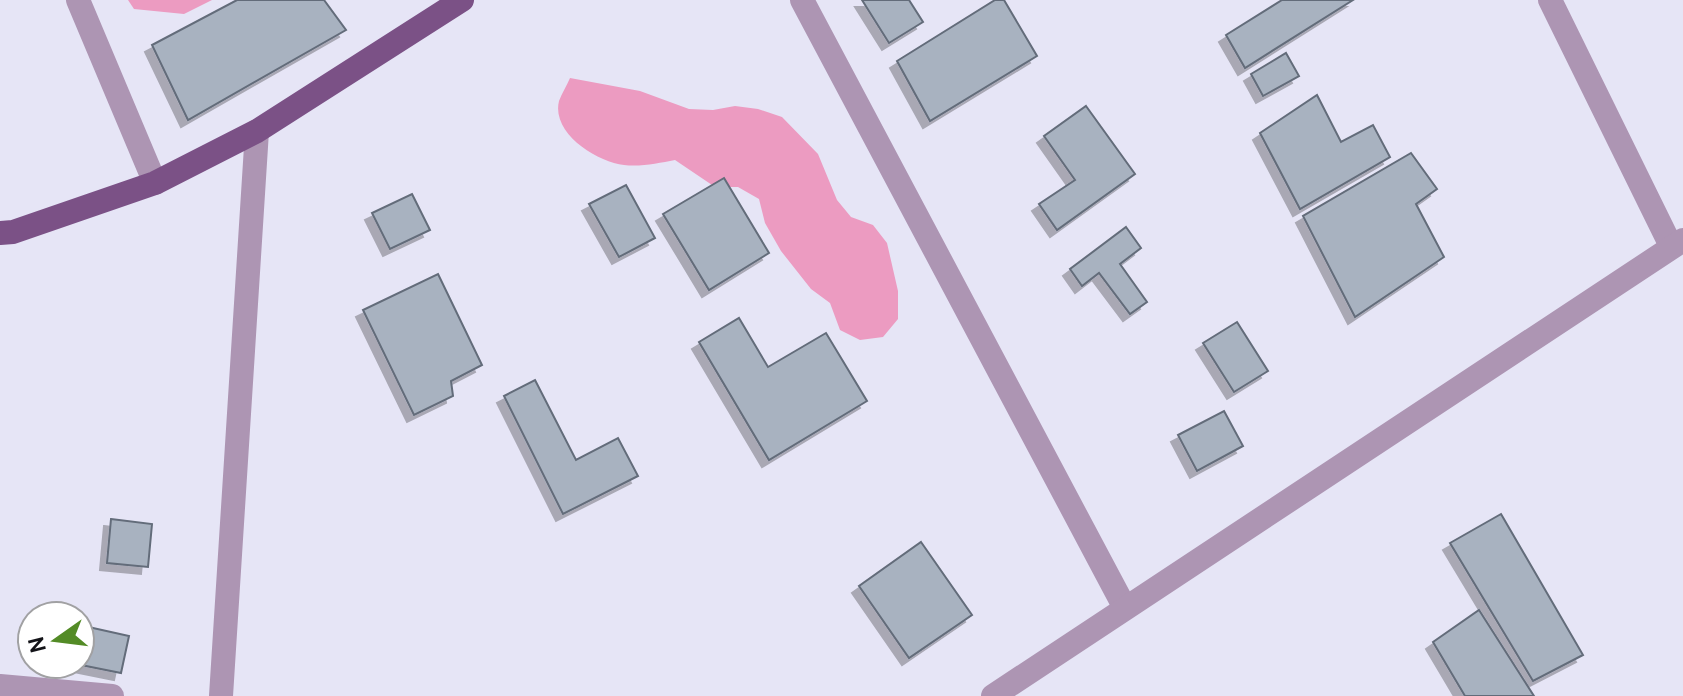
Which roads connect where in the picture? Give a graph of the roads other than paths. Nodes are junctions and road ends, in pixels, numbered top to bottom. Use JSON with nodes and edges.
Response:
{"nodes":[{"id":1,"x":78,"y":0,"type":"edge"},
{"id":2,"x":462,"y":0,"type":"edge"},
{"id":3,"x":802,"y":0,"type":"edge"},
{"id":4,"x":1550,"y":0,"type":"edge"},
{"id":5,"x":257,"y":131,"type":"junction"},
{"id":6,"x":155,"y":183,"type":"junction"},
{"id":7,"x":0,"y":233,"type":"edge"},
{"id":8,"x":1677,"y":243,"type":"edge"},
{"id":9,"x":1125,"y":608,"type":"junction"},
{"id":10,"x":0,"y":686,"type":"edge"},
{"id":11,"x":112,"y":696,"type":"edge"},
{"id":12,"x":221,"y":696,"type":"edge"},
{"id":13,"x":993,"y":696,"type":"edge"}],
"edges":[{"from":1,"to":6,"type":"street"},
{"from":2,"to":5,"type":"main road"},
{"from":3,"to":9,"type":"street"},
{"from":4,"to":8,"type":"street"},
{"from":5,"to":6,"type":"main road"},
{"from":5,"to":12,"type":"street"},
{"from":6,"to":7,"type":"main road"},
{"from":8,"to":9,"type":"street"},
{"from":9,"to":13,"type":"street"},
{"from":10,"to":11,"type":"street"}]}
